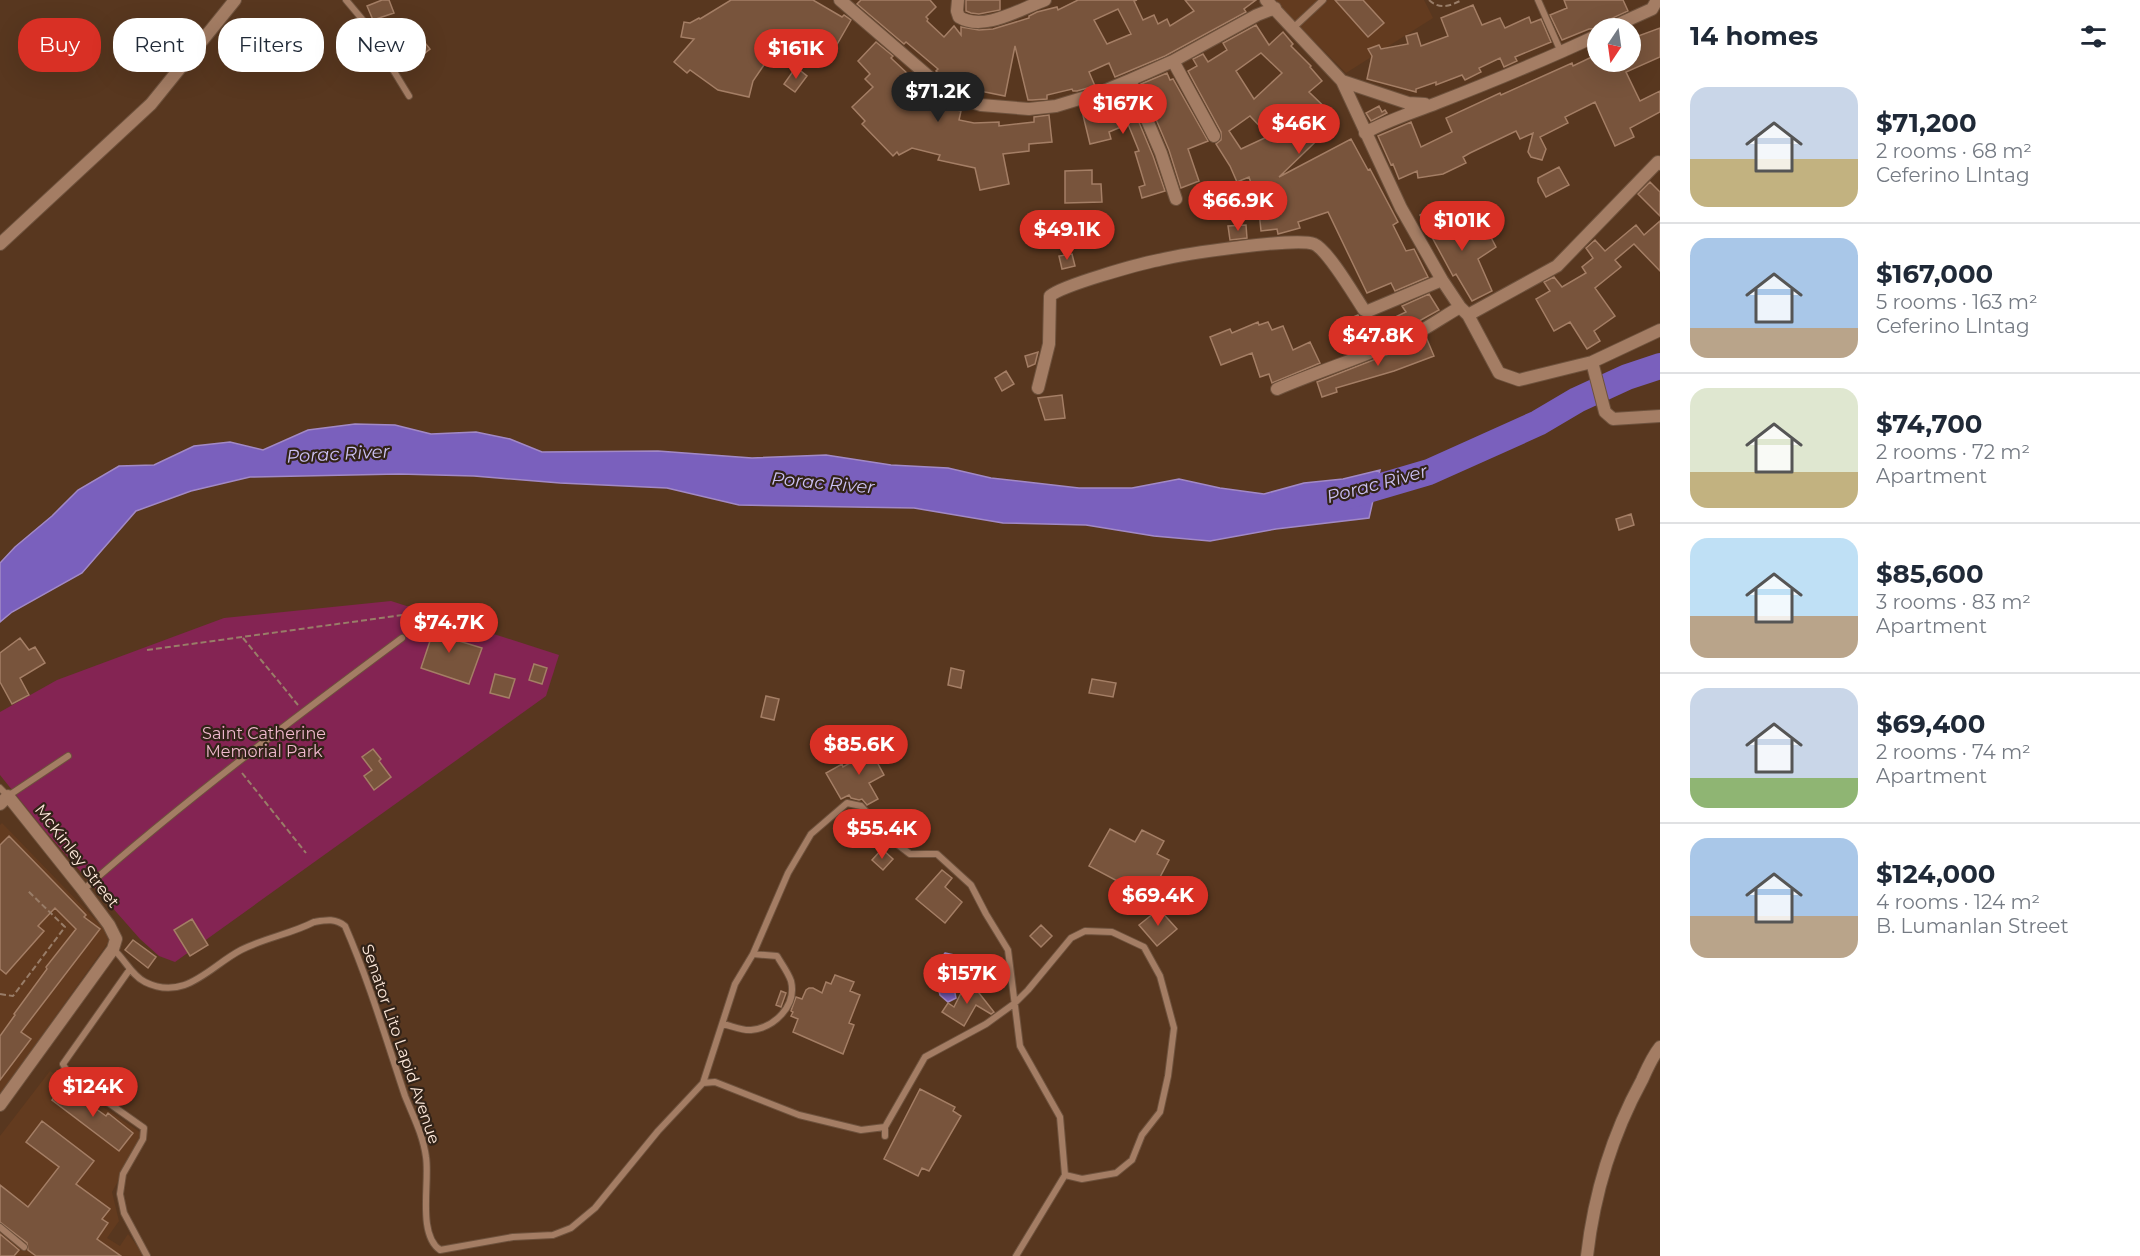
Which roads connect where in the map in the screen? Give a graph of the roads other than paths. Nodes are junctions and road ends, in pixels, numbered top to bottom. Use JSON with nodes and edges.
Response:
{"nodes":[{"id":1,"x":235,"y":0,"type":"edge"},
{"id":2,"x":346,"y":0,"type":"edge"},
{"id":3,"x":840,"y":0,"type":"edge"},
{"id":4,"x":958,"y":0,"type":"edge"},
{"id":5,"x":1045,"y":0,"type":"edge"},
{"id":6,"x":1323,"y":0,"type":"edge"},
{"id":7,"x":1538,"y":0,"type":"edge"},
{"id":8,"x":1656,"y":1,"type":"edge"},
{"id":9,"x":1270,"y":4,"type":"edge"},
{"id":10,"x":1632,"y":18,"type":"edge"},
{"id":11,"x":1293,"y":28,"type":"junction"},
{"id":12,"x":1587,"y":40,"type":"edge"},
{"id":13,"x":1561,"y":52,"type":"junction"},
{"id":14,"x":1173,"y":61,"type":"junction"},
{"id":15,"x":1130,"y":80,"type":"junction"},
{"id":16,"x":1342,"y":81,"type":"junction"},
{"id":17,"x":409,"y":96,"type":"dead end"},
{"id":18,"x":1435,"y":104,"type":"junction"},
{"id":19,"x":1365,"y":133,"type":"junction"},
{"id":20,"x":1214,"y":136,"type":"dead end"},
{"id":21,"x":1660,"y":164,"type":"edge"},
{"id":22,"x":1176,"y":198,"type":"dead end"},
{"id":23,"x":0,"y":244,"type":"edge"},
{"id":24,"x":1442,"y":280,"type":"junction"},
{"id":25,"x":1464,"y":311,"type":"junction"},
{"id":26,"x":1660,"y":330,"type":"edge"},
{"id":27,"x":1592,"y":362,"type":"junction"},
{"id":28,"x":1038,"y":388,"type":"dead end"},
{"id":29,"x":1277,"y":389,"type":"dead end"},
{"id":30,"x":1660,"y":416,"type":"edge"},
{"id":31,"x":402,"y":638,"type":"dead end"},
{"id":32,"x":68,"y":756,"type":"dead end"},
{"id":33,"x":3,"y":796,"type":"edge"},
{"id":34,"x":83,"y":890,"type":"junction"},
{"id":35,"x":115,"y":944,"type":"junction"},
{"id":36,"x":753,"y":954,"type":"junction"},
{"id":37,"x":130,"y":969,"type":"junction"},
{"id":38,"x":1015,"y":1004,"type":"junction"},
{"id":39,"x":723,"y":1024,"type":"junction"},
{"id":40,"x":1660,"y":1047,"type":"edge"},
{"id":41,"x":703,"y":1083,"type":"junction"},
{"id":42,"x":0,"y":1106,"type":"edge"},
{"id":43,"x":885,"y":1127,"type":"junction"},
{"id":44,"x":885,"y":1136,"type":"dead end"},
{"id":45,"x":1065,"y":1175,"type":"junction"},
{"id":46,"x":0,"y":1227,"type":"edge"},
{"id":47,"x":24,"y":1247,"type":"dead end"},
{"id":48,"x":147,"y":1256,"type":"edge"},
{"id":49,"x":1016,"y":1256,"type":"edge"},
{"id":50,"x":1587,"y":1256,"type":"edge"}],
"edges":[{"from":1,"to":23,"type":"street"},
{"from":2,"to":17,"type":"lane"},
{"from":3,"to":15,"type":"street"},
{"from":4,"to":5,"type":"street"},
{"from":6,"to":11,"type":"lane"},
{"from":7,"to":13,"type":"lane"},
{"from":8,"to":10,"type":"street"},
{"from":9,"to":11,"type":"street"},
{"from":9,"to":14,"type":"street"},
{"from":11,"to":16,"type":"street"},
{"from":12,"to":13,"type":"street"},
{"from":13,"to":18,"type":"street"},
{"from":14,"to":15,"type":"street"},
{"from":14,"to":20,"type":"street"},
{"from":15,"to":22,"type":"street"},
{"from":16,"to":18,"type":"street"},
{"from":16,"to":19,"type":"street"},
{"from":18,"to":19,"type":"street"},
{"from":19,"to":24,"type":"street"},
{"from":21,"to":25,"type":"street"},
{"from":24,"to":25,"type":"street"},
{"from":24,"to":28,"type":"street"},
{"from":25,"to":27,"type":"street"},
{"from":25,"to":29,"type":"street"},
{"from":26,"to":27,"type":"street"},
{"from":27,"to":30,"type":"street"},
{"from":31,"to":34,"type":"lane"},
{"from":32,"to":33,"type":"lane"},
{"from":33,"to":34,"type":"street","name":"McKinley Street"},
{"from":34,"to":35,"type":"street","name":"McKinley Street"},
{"from":35,"to":37,"type":"lane","name":"Senator Lito Lapid Avenue"},
{"from":35,"to":42,"type":"street"},
{"from":36,"to":38,"type":"lane","name":"Senator Lito Lapid Avenue"},
{"from":36,"to":39,"type":"lane","name":"Senator Lito Lapid Avenue"},
{"from":36,"to":39,"type":"lane"},
{"from":37,"to":41,"type":"lane","name":"Senator Lito Lapid Avenue"},
{"from":37,"to":48,"type":"lane"},
{"from":38,"to":43,"type":"lane"},
{"from":38,"to":45,"type":"lane"},
{"from":38,"to":45,"type":"lane"},
{"from":39,"to":41,"type":"lane","name":"Senator Lito Lapid Avenue"},
{"from":40,"to":50,"type":"street"},
{"from":41,"to":43,"type":"lane"},
{"from":43,"to":44,"type":"lane"},
{"from":45,"to":49,"type":"lane"},
{"from":46,"to":47,"type":"lane"}]}
